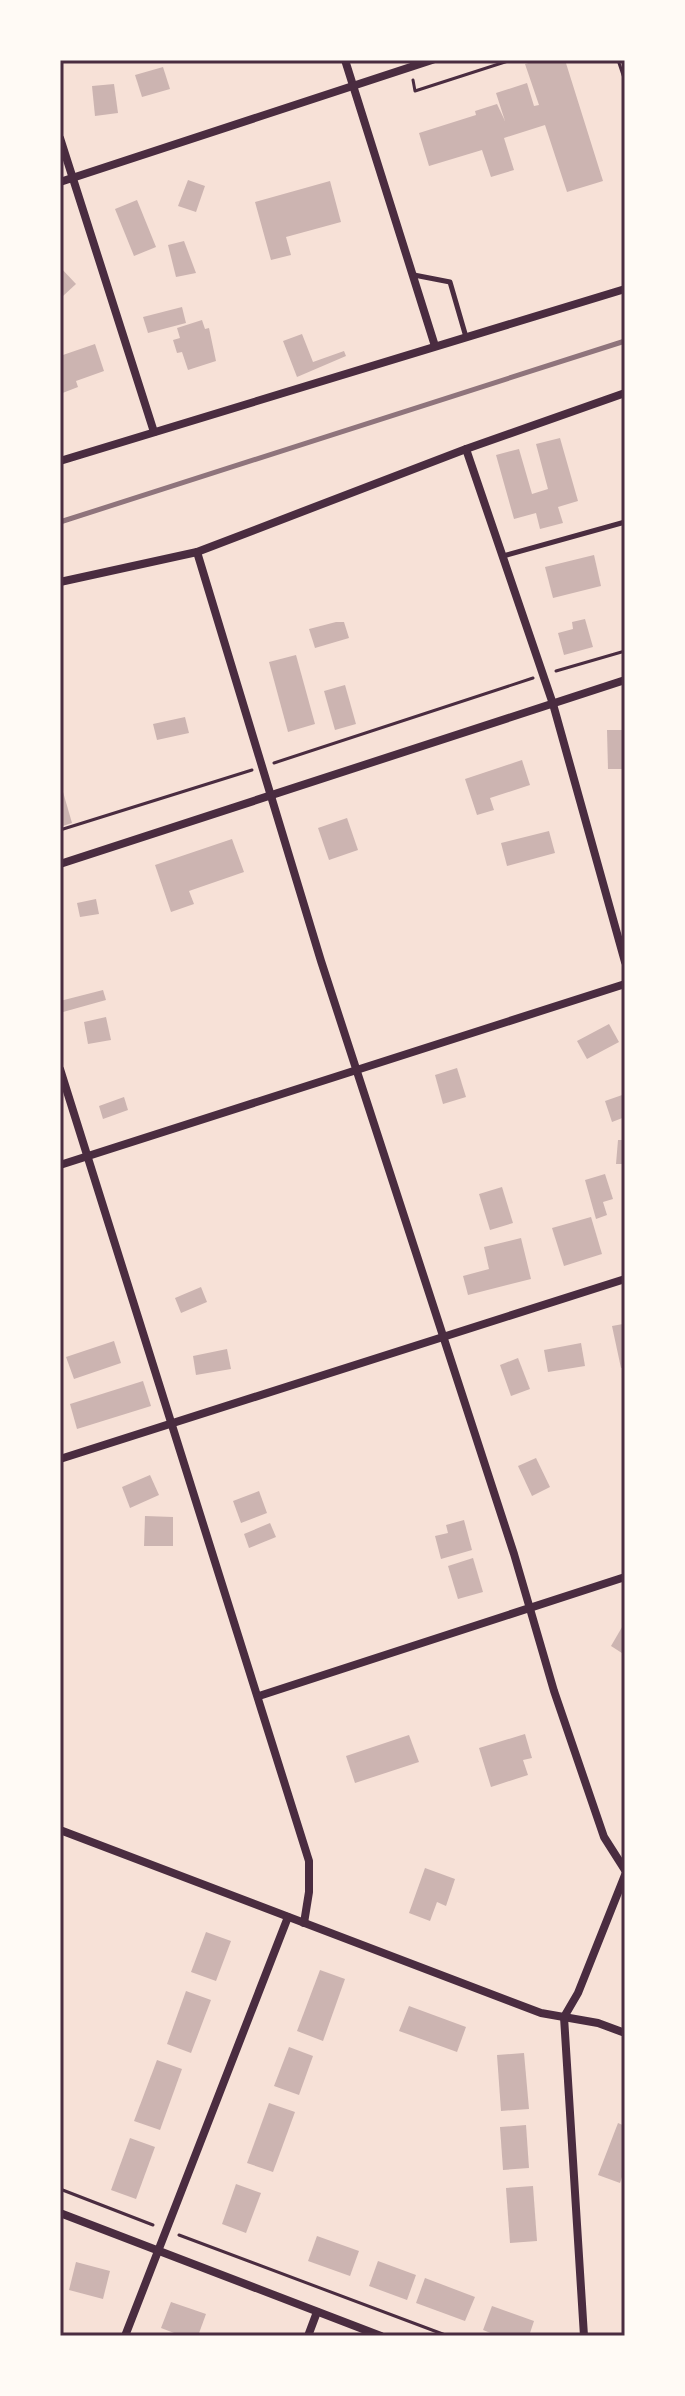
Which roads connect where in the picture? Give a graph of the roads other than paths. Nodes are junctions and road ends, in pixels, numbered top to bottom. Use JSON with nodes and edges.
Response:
{"nodes":[{"id":1,"x":345,"y":60,"type":"edge"},
{"id":2,"x":432,"y":60,"type":"edge"},
{"id":3,"x":354,"y":86,"type":"junction"},
{"id":4,"x":60,"y":138,"type":"edge"},
{"id":5,"x":73,"y":177,"type":"junction"},
{"id":6,"x":60,"y":182,"type":"edge"},
{"id":7,"x":413,"y":275,"type":"junction"},
{"id":8,"x":625,"y":289,"type":"edge"},
{"id":9,"x":466,"y":337,"type":"junction"},
{"id":10,"x":435,"y":346,"type":"junction"},
{"id":11,"x":625,"y":393,"type":"edge"},
{"id":12,"x":154,"y":432,"type":"junction"},
{"id":13,"x":466,"y":449,"type":"junction"},
{"id":14,"x":60,"y":461,"type":"edge"},
{"id":15,"x":625,"y":522,"type":"edge"},
{"id":16,"x":197,"y":552,"type":"junction"},
{"id":17,"x":503,"y":556,"type":"junction"},
{"id":18,"x":60,"y":582,"type":"edge"},
{"id":19,"x":625,"y":680,"type":"edge"},
{"id":20,"x":553,"y":704,"type":"junction"},
{"id":21,"x":270,"y":795,"type":"junction"},
{"id":22,"x":60,"y":864,"type":"edge"},
{"id":23,"x":625,"y":962,"type":"edge"},
{"id":24,"x":625,"y":984,"type":"edge"},
{"id":25,"x":60,"y":1069,"type":"edge"},
{"id":26,"x":356,"y":1070,"type":"junction"},
{"id":27,"x":88,"y":1156,"type":"junction"},
{"id":28,"x":60,"y":1165,"type":"edge"},
{"id":29,"x":625,"y":1279,"type":"edge"},
{"id":30,"x":444,"y":1338,"type":"junction"},
{"id":31,"x":171,"y":1424,"type":"junction"},
{"id":32,"x":60,"y":1459,"type":"edge"},
{"id":33,"x":625,"y":1577,"type":"edge"},
{"id":34,"x":530,"y":1610,"type":"junction"},
{"id":35,"x":259,"y":1696,"type":"junction"},
{"id":36,"x":60,"y":1830,"type":"edge"},
{"id":37,"x":625,"y":1873,"type":"edge"},
{"id":38,"x":288,"y":1917,"type":"junction"},
{"id":39,"x":304,"y":1923,"type":"junction"},
{"id":40,"x":564,"y":2017,"type":"junction"},
{"id":41,"x":625,"y":2033,"type":"edge"},
{"id":42,"x":60,"y":2213,"type":"edge"},
{"id":43,"x":160,"y":2251,"type":"junction"},
{"id":44,"x":317,"y":2312,"type":"junction"},
{"id":45,"x":125,"y":2336,"type":"edge"},
{"id":46,"x":308,"y":2336,"type":"edge"},
{"id":47,"x":381,"y":2336,"type":"edge"},
{"id":48,"x":584,"y":2336,"type":"edge"}],
"edges":[{"from":1,"to":3,"type":"street"},
{"from":2,"to":3,"type":"street"},
{"from":3,"to":5,"type":"street"},
{"from":3,"to":7,"type":"street"},
{"from":4,"to":5,"type":"street"},
{"from":5,"to":6,"type":"street"},
{"from":5,"to":12,"type":"street"},
{"from":7,"to":9,"type":"lane"},
{"from":7,"to":10,"type":"street"},
{"from":8,"to":9,"type":"street"},
{"from":9,"to":10,"type":"street"},
{"from":10,"to":12,"type":"street"},
{"from":11,"to":13,"type":"street"},
{"from":12,"to":14,"type":"street"},
{"from":13,"to":16,"type":"street"},
{"from":13,"to":17,"type":"street"},
{"from":15,"to":17,"type":"lane"},
{"from":16,"to":18,"type":"street"},
{"from":16,"to":21,"type":"street"},
{"from":17,"to":20,"type":"street"},
{"from":19,"to":20,"type":"street"},
{"from":20,"to":21,"type":"street"},
{"from":20,"to":23,"type":"street"},
{"from":21,"to":22,"type":"street"},
{"from":21,"to":26,"type":"street"},
{"from":24,"to":26,"type":"street"},
{"from":25,"to":27,"type":"street"},
{"from":26,"to":27,"type":"street"},
{"from":26,"to":30,"type":"street"},
{"from":27,"to":28,"type":"street"},
{"from":27,"to":31,"type":"street"},
{"from":29,"to":30,"type":"street"},
{"from":30,"to":31,"type":"street"},
{"from":30,"to":34,"type":"street"},
{"from":31,"to":32,"type":"street"},
{"from":31,"to":35,"type":"street"},
{"from":33,"to":34,"type":"street"},
{"from":34,"to":35,"type":"street"},
{"from":34,"to":37,"type":"street"},
{"from":35,"to":39,"type":"street"},
{"from":36,"to":38,"type":"street"},
{"from":37,"to":40,"type":"street"},
{"from":38,"to":39,"type":"street"},
{"from":38,"to":43,"type":"street"},
{"from":39,"to":40,"type":"street"},
{"from":40,"to":41,"type":"street"},
{"from":40,"to":48,"type":"street"},
{"from":42,"to":43,"type":"street"},
{"from":43,"to":44,"type":"street"},
{"from":43,"to":45,"type":"street"},
{"from":44,"to":46,"type":"street"},
{"from":44,"to":47,"type":"street"}]}
